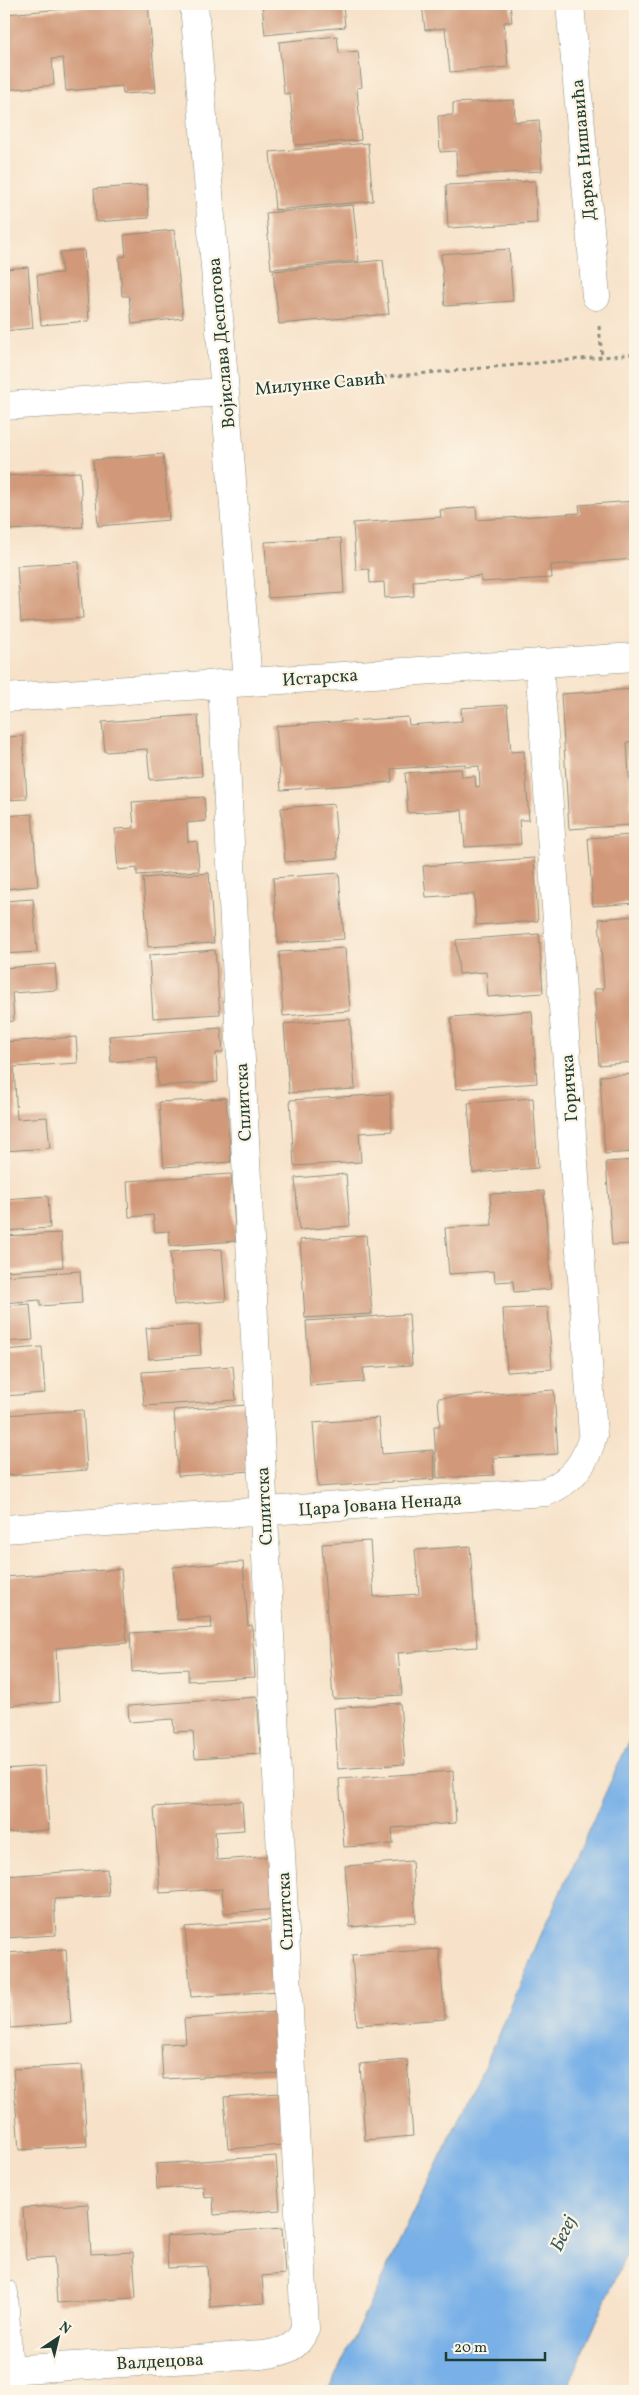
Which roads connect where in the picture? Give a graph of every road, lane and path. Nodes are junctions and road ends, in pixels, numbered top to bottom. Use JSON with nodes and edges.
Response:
{"nodes":[{"id":1,"x":194,"y":4,"type":"edge"},
{"id":2,"x":570,"y":4,"type":"edge"},
{"id":3,"x":596,"y":296,"type":"dead end"},
{"id":4,"x":635,"y":354,"type":"edge"},
{"id":5,"x":225,"y":392,"type":"junction"},
{"id":6,"x":4,"y":406,"type":"edge"},
{"id":7,"x":635,"y":657,"type":"edge"},
{"id":8,"x":539,"y":663,"type":"junction"},
{"id":9,"x":235,"y":683,"type":"junction"},
{"id":10,"x":4,"y":698,"type":"edge"},
{"id":11,"x":546,"y":1492,"type":"joint"},
{"id":12,"x":265,"y":1512,"type":"junction"},
{"id":13,"x":4,"y":1529,"type":"edge"},
{"id":14,"x":4,"y":2293,"type":"edge"},
{"id":15,"x":305,"y":2329,"type":"joint"},
{"id":16,"x":8,"y":2377,"type":"edge"}],
"edges":[{"from":1,"to":5,"type":"street","name":"Војислава Деспотова"},
{"from":2,"to":3,"type":"street","name":"Дарка Нишавића"},
{"from":4,"to":5,"type":"path","name":"Милунке Савић"},
{"from":5,"to":6,"type":"street"},
{"from":5,"to":9,"type":"street","name":"Војислава Деспотова"},
{"from":7,"to":8,"type":"street","name":"Истарска"},
{"from":8,"to":9,"type":"street","name":"Истарска"},
{"from":8,"to":11,"type":"street","name":"Горичка"},
{"from":9,"to":10,"type":"street","name":"Истарска"},
{"from":9,"to":12,"type":"street","name":"Сплитска"},
{"from":11,"to":12,"type":"street","name":"Цара Јована Ненада"},
{"from":12,"to":13,"type":"street","name":"Цара Јована Ненада"},
{"from":12,"to":15,"type":"street","name":"Сплитска"},
{"from":14,"to":16,"type":"street"},
{"from":15,"to":16,"type":"street","name":"Валдецова"}]}
